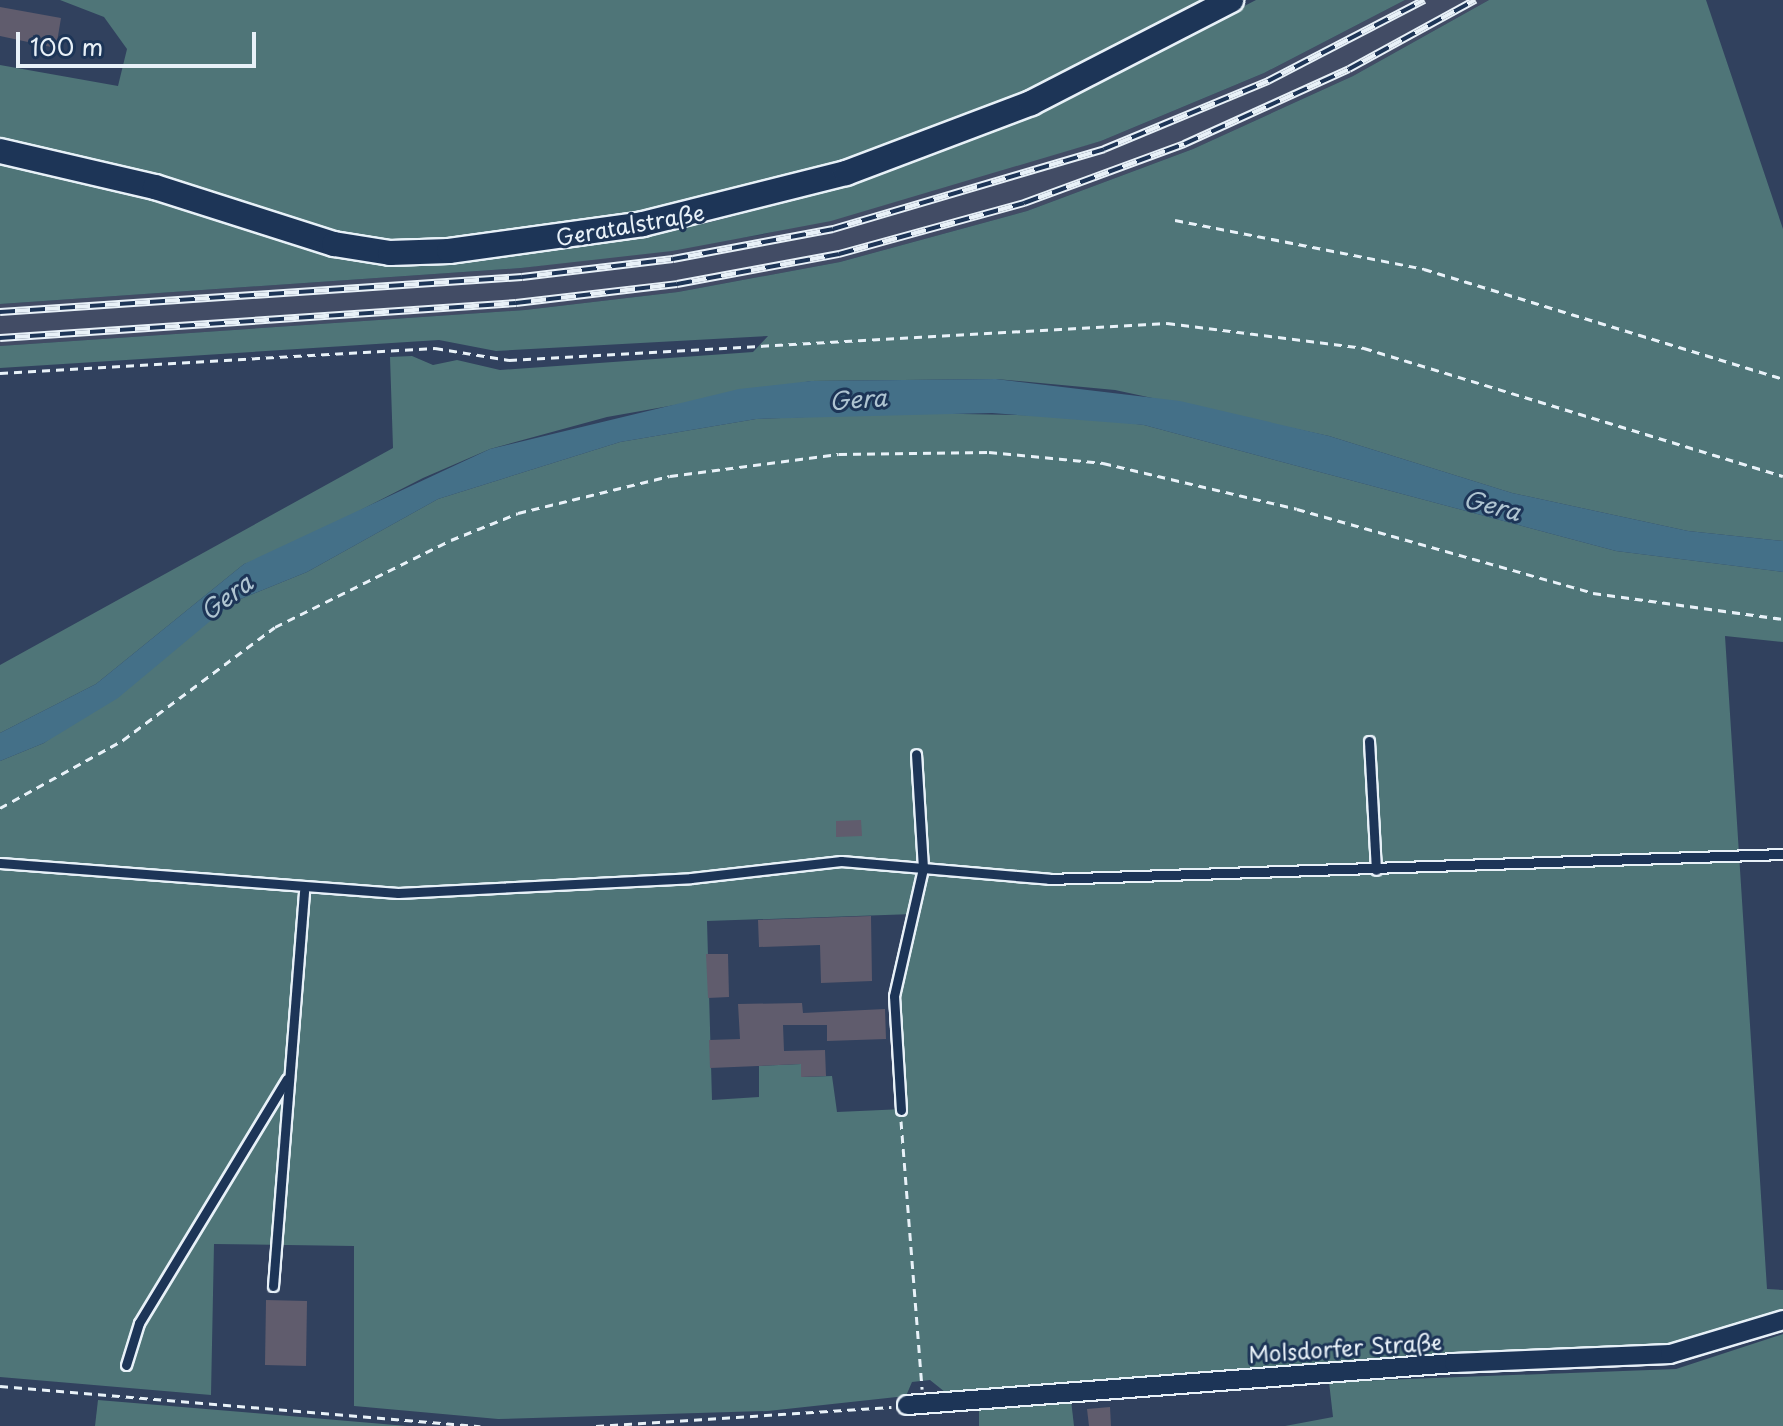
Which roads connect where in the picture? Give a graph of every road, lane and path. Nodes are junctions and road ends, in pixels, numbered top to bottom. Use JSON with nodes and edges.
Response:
{"nodes":[{"id":1,"x":1231,"y":0,"type":"edge"},
{"id":2,"x":0,"y":151,"type":"edge"},
{"id":3,"x":1175,"y":220,"type":"dead end"},
{"id":4,"x":0,"y":373,"type":"edge"},
{"id":5,"x":1783,"y":379,"type":"edge"},
{"id":6,"x":1783,"y":476,"type":"edge"},
{"id":7,"x":1783,"y":619,"type":"edge"},
{"id":8,"x":1369,"y":741,"type":"dead end"},
{"id":9,"x":916,"y":754,"type":"dead end"},
{"id":10,"x":0,"y":808,"type":"edge"},
{"id":11,"x":1783,"y":854,"type":"edge"},
{"id":12,"x":0,"y":863,"type":"edge"},
{"id":13,"x":923,"y":868,"type":"junction"},
{"id":14,"x":1376,"y":870,"type":"junction"},
{"id":15,"x":304,"y":891,"type":"junction"},
{"id":16,"x":288,"y":1077,"type":"junction"},
{"id":17,"x":901,"y":1110,"type":"joint"},
{"id":18,"x":273,"y":1286,"type":"dead end"},
{"id":19,"x":1783,"y":1320,"type":"edge"},
{"id":20,"x":126,"y":1365,"type":"dead end"},
{"id":21,"x":921,"y":1381,"type":"dead end"},
{"id":22,"x":0,"y":1386,"type":"edge"},
{"id":23,"x":907,"y":1405,"type":"joint"},
{"id":24,"x":480,"y":1426,"type":"edge"},
{"id":25,"x":596,"y":1426,"type":"edge"}],
"edges":[{"from":1,"to":2,"type":"street","name":"Geratalstraße"},
{"from":3,"to":5,"type":"path"},
{"from":4,"to":6,"type":"path"},
{"from":7,"to":10,"type":"path"},
{"from":8,"to":14,"type":"lane"},
{"from":9,"to":13,"type":"lane"},
{"from":11,"to":14,"type":"lane"},
{"from":12,"to":15,"type":"lane"},
{"from":13,"to":14,"type":"lane"},
{"from":13,"to":15,"type":"lane"},
{"from":13,"to":17,"type":"lane"},
{"from":15,"to":16,"type":"lane"},
{"from":16,"to":18,"type":"lane"},
{"from":16,"to":20,"type":"lane"},
{"from":17,"to":21,"type":"path"},
{"from":19,"to":23,"type":"street","name":"Molsdorfer Straße"},
{"from":22,"to":24,"type":"path"},
{"from":23,"to":25,"type":"path"}]}
